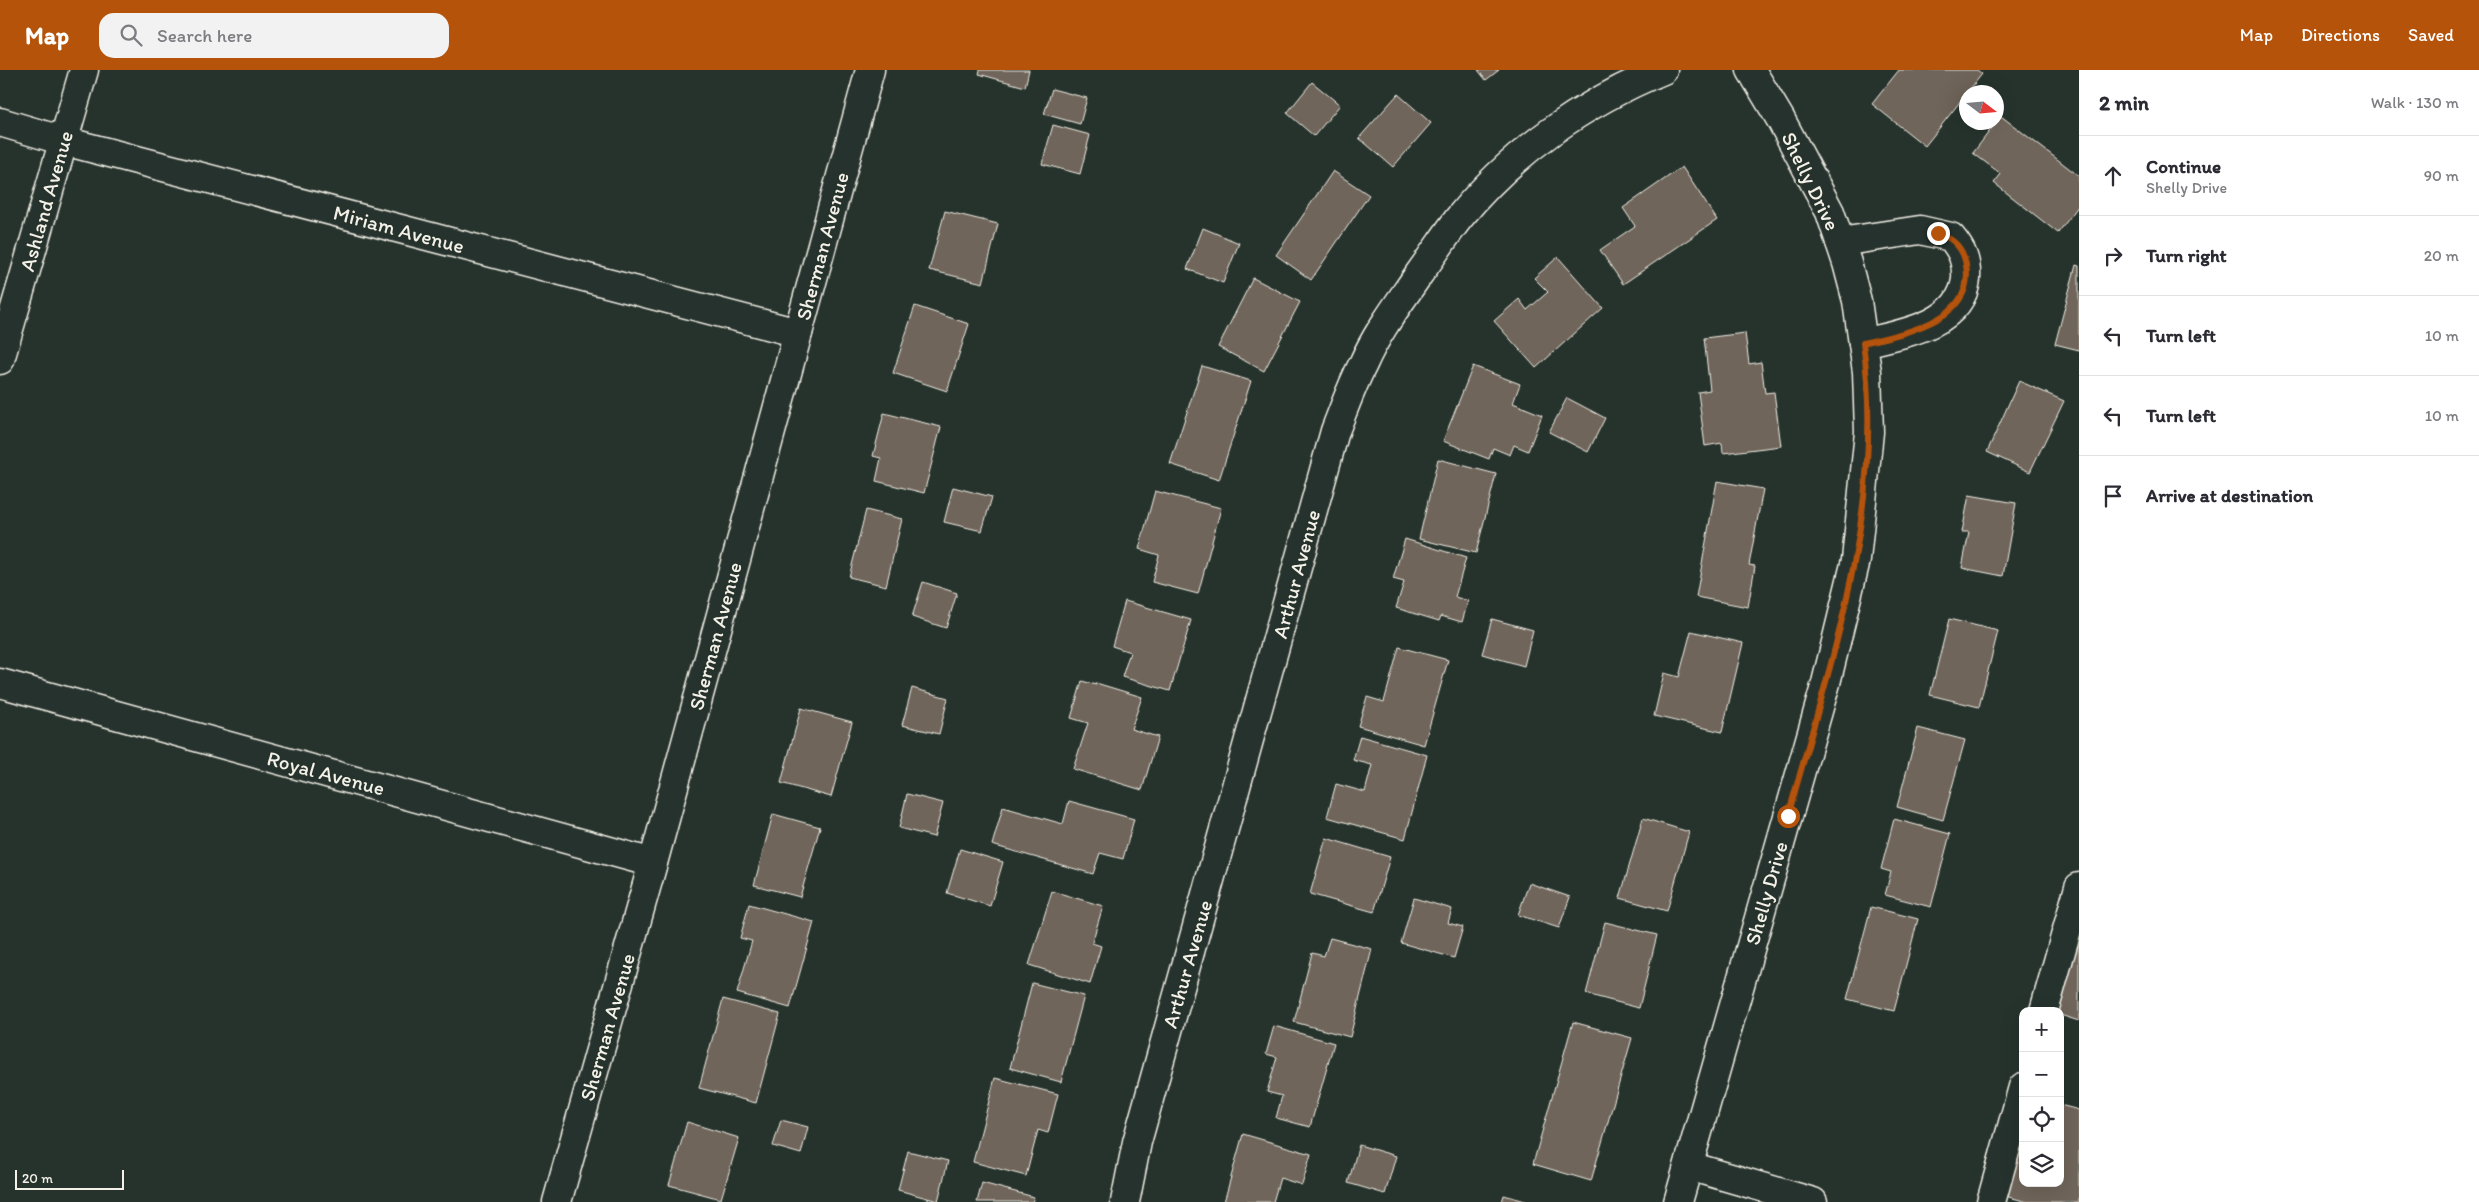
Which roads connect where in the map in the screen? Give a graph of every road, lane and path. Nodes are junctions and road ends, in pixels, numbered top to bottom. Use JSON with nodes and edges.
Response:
{"nodes":[{"id":1,"x":84,"y":70,"type":"edge"},
{"id":2,"x":870,"y":70,"type":"edge"},
{"id":3,"x":1663,"y":70,"type":"edge"},
{"id":4,"x":1751,"y":70,"type":"edge"},
{"id":5,"x":0,"y":122,"type":"edge"},
{"id":6,"x":64,"y":141,"type":"junction"},
{"id":7,"x":1840,"y":242,"type":"junction"},
{"id":8,"x":798,"y":333,"type":"junction"},
{"id":9,"x":1863,"y":343,"type":"junction"},
{"id":10,"x":0,"y":360,"type":"edge"},
{"id":11,"x":0,"y":683,"type":"edge"},
{"id":12,"x":653,"y":862,"type":"junction"},
{"id":13,"x":2079,"y":887,"type":"edge"},
{"id":14,"x":2045,"y":1007,"type":"edge"},
{"id":15,"x":2020,"y":1097,"type":"edge"},
{"id":16,"x":1689,"y":1166,"type":"junction"},
{"id":17,"x":557,"y":1202,"type":"edge"},
{"id":18,"x":1125,"y":1202,"type":"edge"},
{"id":19,"x":1678,"y":1202,"type":"edge"},
{"id":20,"x":1812,"y":1202,"type":"edge"},
{"id":21,"x":1990,"y":1202,"type":"edge"}],
"edges":[{"from":1,"to":6,"type":"street","name":"Ashland Avenue"},
{"from":2,"to":8,"type":"street","name":"Sherman Avenue"},
{"from":3,"to":18,"type":"street","name":"Arthur Avenue"},
{"from":4,"to":7,"type":"street","name":"Shelly Drive"},
{"from":5,"to":6,"type":"street","name":"Miriam Avenue"},
{"from":6,"to":8,"type":"street","name":"Miriam Avenue"},
{"from":6,"to":10,"type":"street","name":"Ashland Avenue"},
{"from":7,"to":9,"type":"street","name":"Shelly Drive"},
{"from":7,"to":9,"type":"street"},
{"from":8,"to":12,"type":"street","name":"Sherman Avenue"},
{"from":9,"to":16,"type":"street","name":"Shelly Drive"},
{"from":11,"to":12,"type":"street","name":"Royal Avenue"},
{"from":12,"to":17,"type":"street","name":"Sherman Avenue"},
{"from":13,"to":14,"type":"street"},
{"from":15,"to":21,"type":"street"},
{"from":16,"to":19,"type":"street","name":"Shelly Drive"},
{"from":16,"to":20,"type":"street"}]}
